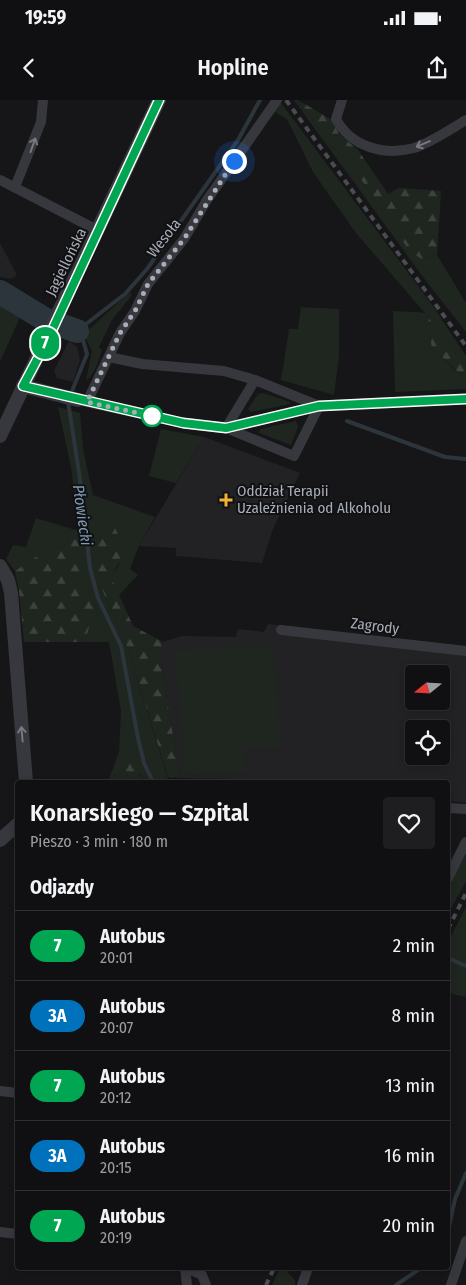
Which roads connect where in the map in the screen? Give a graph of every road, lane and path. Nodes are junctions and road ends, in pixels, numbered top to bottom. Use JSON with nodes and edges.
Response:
{"nodes":[{"id":1,"x":44,"y":100,"type":"edge"},
{"id":2,"x":159,"y":100,"type":"edge"},
{"id":3,"x":277,"y":100,"type":"edge"},
{"id":4,"x":342,"y":100,"type":"edge"},
{"id":5,"x":466,"y":120,"type":"edge"},
{"id":6,"x":0,"y":180,"type":"edge"},
{"id":7,"x":15,"y":187,"type":"junction"},
{"id":8,"x":99,"y":231,"type":"junction"},
{"id":9,"x":109,"y":357,"type":"junction"},
{"id":10,"x":255,"y":380,"type":"junction"},
{"id":11,"x":23,"y":386,"type":"junction"},
{"id":12,"x":466,"y":400,"type":"edge"},
{"id":13,"x":82,"y":401,"type":"junction"},
{"id":14,"x":319,"y":406,"type":"junction"},
{"id":15,"x":226,"y":428,"type":"junction"},
{"id":16,"x":0,"y":436,"type":"edge"},
{"id":17,"x":0,"y":566,"type":"edge"},
{"id":18,"x":281,"y":630,"type":"dead end"},
{"id":19,"x":466,"y":652,"type":"edge"},
{"id":20,"x":26,"y":780,"type":"edge"},
{"id":21,"x":450,"y":808,"type":"edge"},
{"id":22,"x":466,"y":809,"type":"edge"},
{"id":23,"x":15,"y":829,"type":"edge"},
{"id":24,"x":0,"y":840,"type":"edge"},
{"id":25,"x":466,"y":842,"type":"edge"},
{"id":26,"x":450,"y":874,"type":"edge"},
{"id":27,"x":0,"y":1091,"type":"edge"},
{"id":28,"x":15,"y":1093,"type":"edge"},
{"id":29,"x":0,"y":1232,"type":"edge"},
{"id":30,"x":15,"y":1234,"type":"edge"},
{"id":31,"x":466,"y":1241,"type":"edge"},
{"id":32,"x":186,"y":1270,"type":"edge"},
{"id":33,"x":191,"y":1270,"type":"edge"},
{"id":34,"x":307,"y":1270,"type":"edge"},
{"id":35,"x":187,"y":1285,"type":"edge"},
{"id":36,"x":206,"y":1285,"type":"edge"},
{"id":37,"x":302,"y":1285,"type":"edge"},
{"id":38,"x":451,"y":1285,"type":"edge"}],
"edges":[{"from":7,"to":1,"type":"street","one_way":true},
{"from":2,"to":8,"type":"street","name":"Jagiellońska"},
{"from":3,"to":9,"type":"street","name":"Wesoła"},
{"from":5,"to":4,"type":"street","one_way":true},
{"from":6,"to":7,"type":"street"},
{"from":7,"to":8,"type":"street"},
{"from":8,"to":11,"type":"street","name":"Jagiellońska"},
{"from":9,"to":10,"type":"street"},
{"from":9,"to":13,"type":"street","name":"Wesoła"},
{"from":10,"to":14,"type":"street"},
{"from":10,"to":15,"type":"street"},
{"from":11,"to":13,"type":"street"},
{"from":11,"to":16,"type":"street","name":"Jagiellońska"},
{"from":12,"to":14,"type":"street"},
{"from":13,"to":15,"type":"street"},
{"from":14,"to":15,"type":"street"},
{"from":14,"to":15,"type":"street"},
{"from":20,"to":17,"type":"street","one_way":true},
{"from":18,"to":19,"type":"street","name":"Zagrody"},
{"from":21,"to":22,"type":"street"},
{"from":23,"to":24,"type":"street"},
{"from":25,"to":26,"type":"street"},
{"from":27,"to":28,"type":"street"},
{"from":29,"to":30,"type":"street"},
{"from":31,"to":38,"type":"street"},
{"from":32,"to":35,"type":"street"},
{"from":33,"to":36,"type":"street"},
{"from":34,"to":37,"type":"street"}]}
